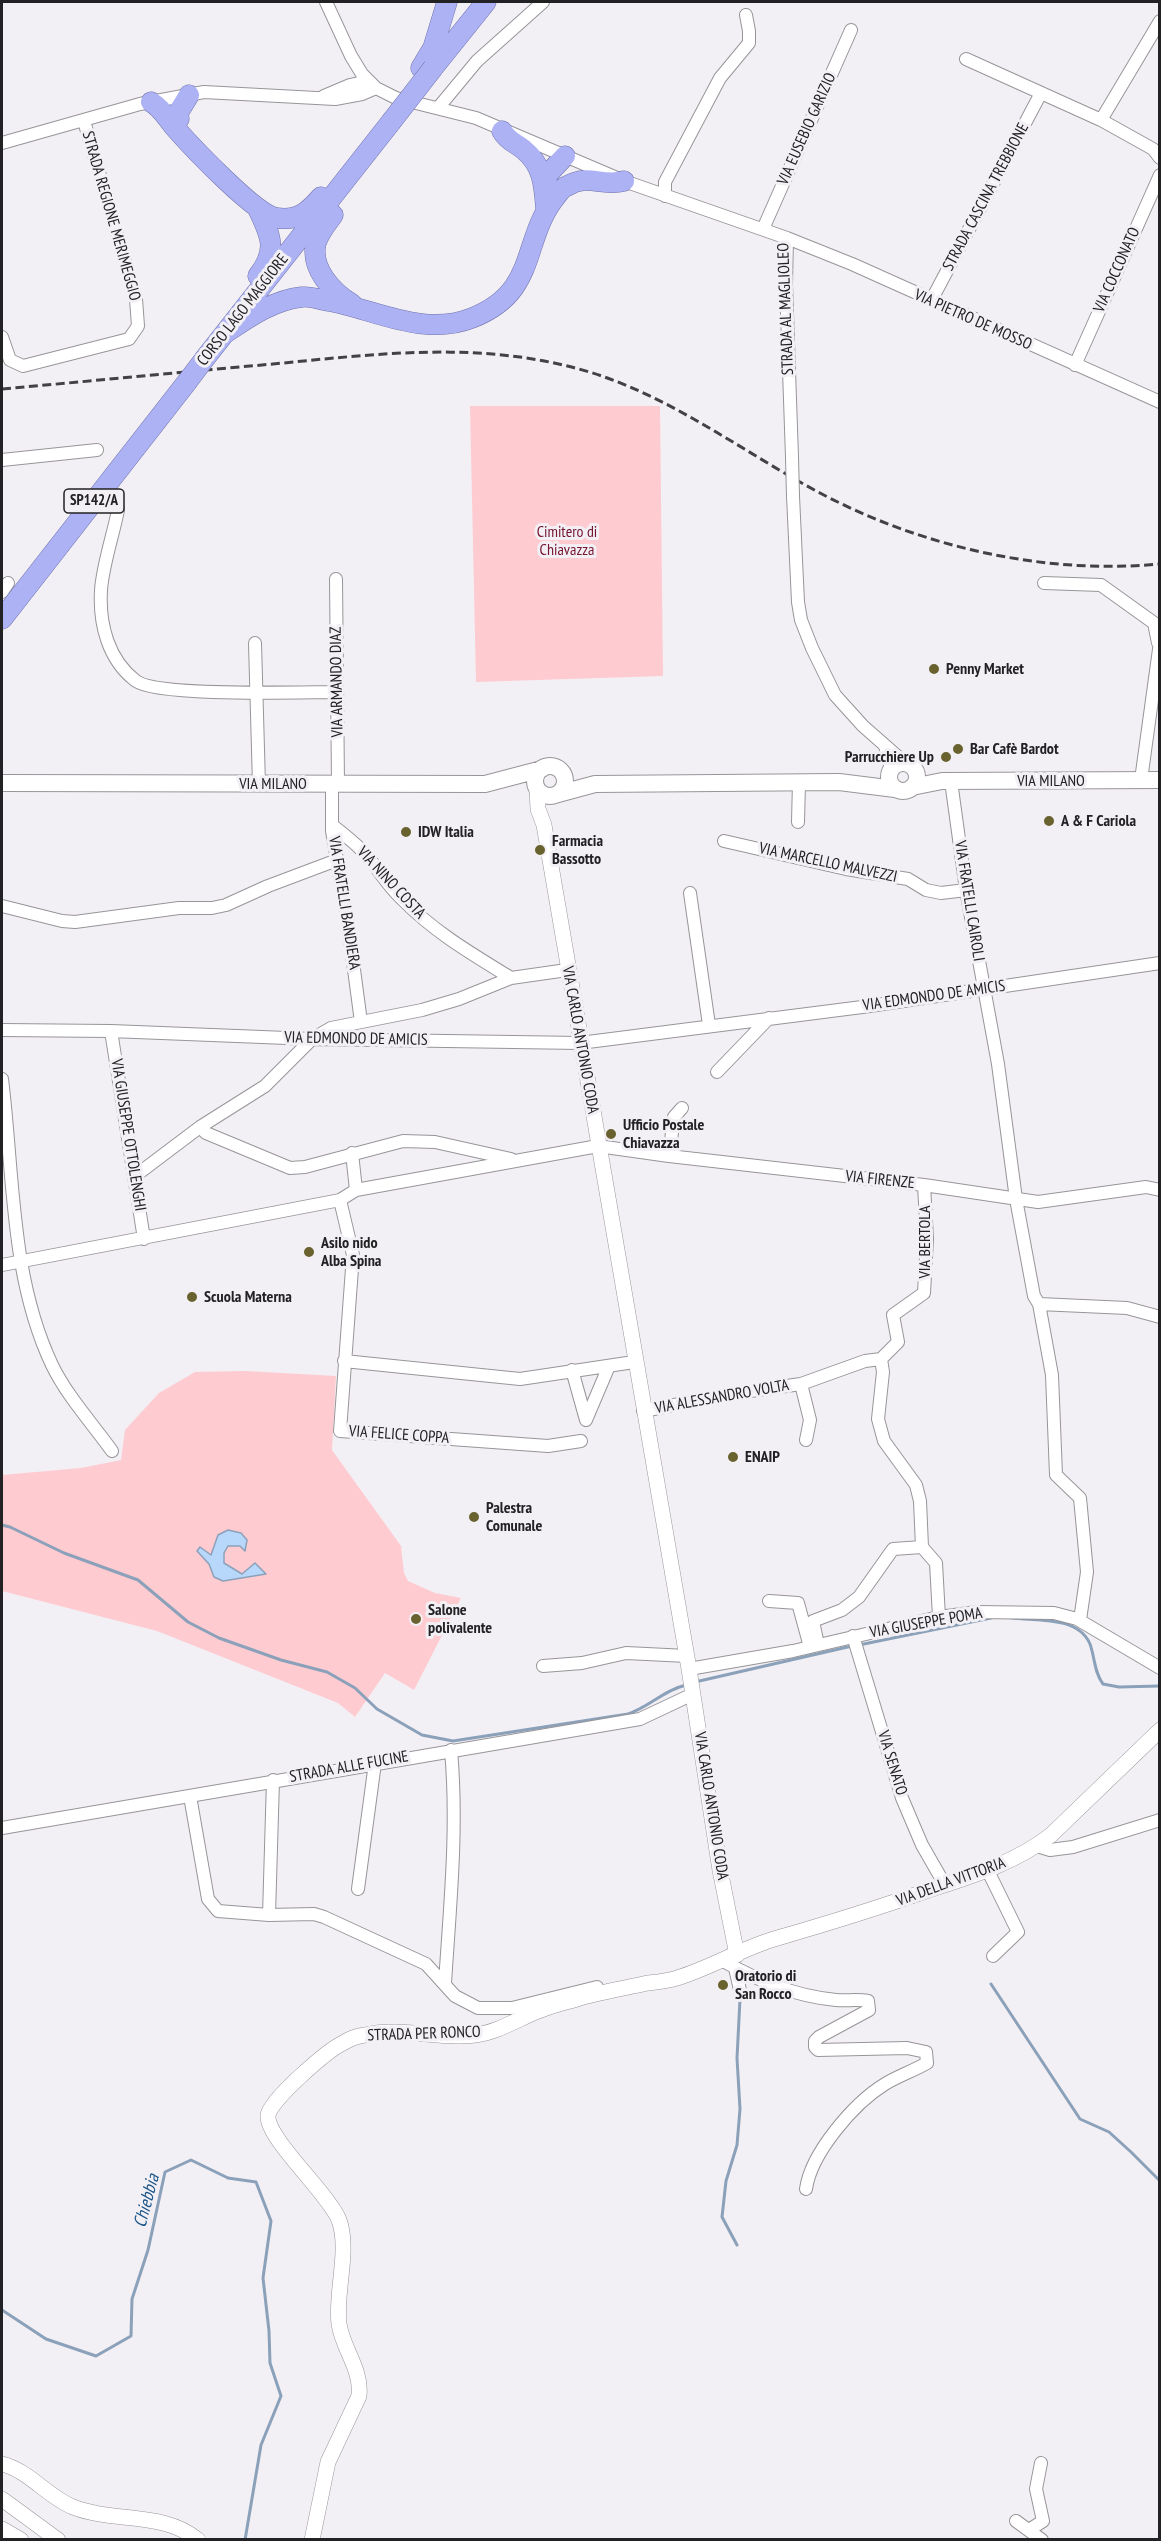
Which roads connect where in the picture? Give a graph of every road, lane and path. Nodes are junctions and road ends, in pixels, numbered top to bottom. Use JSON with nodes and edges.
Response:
{"nodes":[{"id":1,"x":326,"y":2,"type":"edge"},
{"id":2,"x":447,"y":2,"type":"edge"},
{"id":3,"x":486,"y":2,"type":"edge"},
{"id":4,"x":496,"y":2,"type":"edge"},
{"id":5,"x":543,"y":2,"type":"edge"},
{"id":6,"x":746,"y":15,"type":"dead end"},
{"id":7,"x":1160,"y":21,"type":"edge"},
{"id":8,"x":468,"y":24,"type":"junction"},
{"id":9,"x":851,"y":30,"type":"dead end"},
{"id":10,"x":351,"y":56,"type":"junction"},
{"id":11,"x":966,"y":59,"type":"dead end"},
{"id":12,"x":426,"y":70,"type":"junction"},
{"id":13,"x":372,"y":84,"type":"junction"},
{"id":14,"x":342,"y":88,"type":"junction"},
{"id":15,"x":1041,"y":93,"type":"junction"},
{"id":16,"x":189,"y":95,"type":"joint"},
{"id":17,"x":321,"y":97,"type":"junction"},
{"id":18,"x":164,"y":106,"type":"junction"},
{"id":19,"x":438,"y":108,"type":"junction"},
{"id":20,"x":1101,"y":120,"type":"junction"},
{"id":21,"x":84,"y":121,"type":"junction"},
{"id":22,"x":502,"y":131,"type":"junction"},
{"id":23,"x":2,"y":143,"type":"edge"},
{"id":24,"x":565,"y":156,"type":"junction"},
{"id":25,"x":1160,"y":158,"type":"edge"},
{"id":26,"x":1160,"y":175,"type":"edge"},
{"id":27,"x":349,"y":176,"type":"junction"},
{"id":28,"x":624,"y":181,"type":"junction"},
{"id":29,"x":554,"y":185,"type":"junction"},
{"id":30,"x":665,"y":196,"type":"junction"},
{"id":31,"x":258,"y":209,"type":"junction"},
{"id":32,"x":763,"y":229,"type":"junction"},
{"id":33,"x":787,"y":238,"type":"junction"},
{"id":34,"x":931,"y":301,"type":"junction"},
{"id":35,"x":357,"y":307,"type":"junction"},
{"id":36,"x":230,"y":327,"type":"junction"},
{"id":37,"x":2,"y":337,"type":"edge"},
{"id":38,"x":1075,"y":365,"type":"junction"},
{"id":39,"x":1160,"y":402,"type":"edge"},
{"id":40,"x":97,"y":450,"type":"dead end"},
{"id":41,"x":2,"y":460,"type":"edge"},
{"id":42,"x":118,"y":510,"type":"dead end"},
{"id":43,"x":336,"y":579,"type":"dead end"},
{"id":44,"x":1044,"y":582,"type":"dead end"},
{"id":45,"x":2,"y":619,"type":"edge"},
{"id":46,"x":1159,"y":642,"type":"edge"},
{"id":47,"x":255,"y":643,"type":"dead end"},
{"id":48,"x":257,"y":692,"type":"junction"},
{"id":49,"x":337,"y":692,"type":"junction"},
{"id":50,"x":563,"y":774,"type":"junction"},
{"id":51,"x":901,"y":776,"type":"junction"},
{"id":52,"x":538,"y":780,"type":"junction"},
{"id":53,"x":1141,"y":780,"type":"junction"},
{"id":54,"x":1160,"y":780,"type":"edge"},
{"id":55,"x":947,"y":781,"type":"junction"},
{"id":56,"x":799,"y":782,"type":"junction"},
{"id":57,"x":2,"y":783,"type":"edge"},
{"id":58,"x":259,"y":784,"type":"junction"},
{"id":59,"x":335,"y":784,"type":"junction"},
{"id":60,"x":590,"y":784,"type":"junction"},
{"id":61,"x":556,"y":795,"type":"junction"},
{"id":62,"x":798,"y":822,"type":"dead end"},
{"id":63,"x":332,"y":825,"type":"junction"},
{"id":64,"x":544,"y":825,"type":"junction"},
{"id":65,"x":724,"y":841,"type":"dead end"},
{"id":66,"x":337,"y":860,"type":"junction"},
{"id":67,"x":966,"y":890,"type":"junction"},
{"id":68,"x":690,"y":893,"type":"dead end"},
{"id":69,"x":2,"y":906,"type":"edge"},
{"id":70,"x":1160,"y":963,"type":"edge"},
{"id":71,"x":567,"y":970,"type":"junction"},
{"id":72,"x":511,"y":978,"type":"junction"},
{"id":73,"x":984,"y":988,"type":"junction"},
{"id":74,"x":769,"y":1018,"type":"junction"},
{"id":75,"x":361,"y":1022,"type":"junction"},
{"id":76,"x":709,"y":1025,"type":"junction"},
{"id":77,"x":2,"y":1030,"type":"edge"},
{"id":78,"x":111,"y":1031,"type":"junction"},
{"id":79,"x":312,"y":1039,"type":"junction"},
{"id":80,"x":580,"y":1043,"type":"junction"},
{"id":81,"x":717,"y":1072,"type":"dead end"},
{"id":82,"x":2,"y":1079,"type":"edge"},
{"id":83,"x":682,"y":1108,"type":"dead end"},
{"id":84,"x":200,"y":1127,"type":"junction"},
{"id":85,"x":6,"y":1146,"type":"edge"},
{"id":86,"x":598,"y":1146,"type":"junction"},
{"id":87,"x":352,"y":1154,"type":"junction"},
{"id":88,"x":669,"y":1156,"type":"junction"},
{"id":89,"x":516,"y":1161,"type":"junction"},
{"id":90,"x":135,"y":1176,"type":"junction"},
{"id":91,"x":924,"y":1185,"type":"junction"},
{"id":92,"x":356,"y":1190,"type":"junction"},
{"id":93,"x":1160,"y":1190,"type":"edge"},
{"id":94,"x":1016,"y":1199,"type":"junction"},
{"id":95,"x":340,"y":1200,"type":"junction"},
{"id":96,"x":144,"y":1239,"type":"junction"},
{"id":97,"x":20,"y":1262,"type":"junction"},
{"id":98,"x":2,"y":1265,"type":"edge"},
{"id":99,"x":1039,"y":1304,"type":"junction"},
{"id":100,"x":1160,"y":1317,"type":"edge"},
{"id":101,"x":881,"y":1359,"type":"junction"},
{"id":102,"x":344,"y":1361,"type":"junction"},
{"id":103,"x":634,"y":1362,"type":"junction"},
{"id":104,"x":609,"y":1366,"type":"junction"},
{"id":105,"x":572,"y":1370,"type":"junction"},
{"id":106,"x":801,"y":1384,"type":"junction"},
{"id":107,"x":643,"y":1411,"type":"junction"},
{"id":108,"x":806,"y":1440,"type":"dead end"},
{"id":109,"x":581,"y":1441,"type":"dead end"},
{"id":110,"x":112,"y":1450,"type":"dead end"},
{"id":111,"x":922,"y":1547,"type":"junction"},
{"id":112,"x":769,"y":1601,"type":"dead end"},
{"id":113,"x":939,"y":1617,"type":"junction"},
{"id":114,"x":1080,"y":1620,"type":"junction"},
{"id":115,"x":853,"y":1636,"type":"junction"},
{"id":116,"x":814,"y":1646,"type":"junction"},
{"id":117,"x":688,"y":1663,"type":"junction"},
{"id":118,"x":543,"y":1666,"type":"dead end"},
{"id":119,"x":1160,"y":1668,"type":"edge"},
{"id":120,"x":693,"y":1694,"type":"junction"},
{"id":121,"x":1160,"y":1730,"type":"edge"},
{"id":122,"x":451,"y":1750,"type":"junction"},
{"id":123,"x":375,"y":1763,"type":"junction"},
{"id":124,"x":273,"y":1780,"type":"junction"},
{"id":125,"x":190,"y":1796,"type":"junction"},
{"id":126,"x":1160,"y":1820,"type":"edge"},
{"id":127,"x":2,"y":1828,"type":"edge"},
{"id":128,"x":1037,"y":1846,"type":"junction"},
{"id":129,"x":988,"y":1870,"type":"junction"},
{"id":130,"x":945,"y":1885,"type":"junction"},
{"id":131,"x":358,"y":1889,"type":"dead end"},
{"id":132,"x":268,"y":1915,"type":"junction"},
{"id":133,"x":993,"y":1956,"type":"dead end"},
{"id":134,"x":732,"y":1961,"type":"junction"},
{"id":135,"x":444,"y":1983,"type":"junction"},
{"id":136,"x":651,"y":1983,"type":"junction"},
{"id":137,"x":740,"y":1990,"type":"dead end"},
{"id":138,"x":806,"y":2189,"type":"dead end"},
{"id":139,"x":1041,"y":2463,"type":"dead end"},
{"id":140,"x":2,"y":2464,"type":"edge"},
{"id":141,"x":2,"y":2499,"type":"edge"},
{"id":142,"x":1016,"y":2521,"type":"dead end"},
{"id":143,"x":2,"y":2529,"type":"edge"},
{"id":144,"x":1029,"y":2530,"type":"junction"},
{"id":145,"x":21,"y":2540,"type":"edge"},
{"id":146,"x":58,"y":2540,"type":"edge"},
{"id":147,"x":198,"y":2540,"type":"edge"},
{"id":148,"x":312,"y":2540,"type":"edge"},
{"id":149,"x":1042,"y":2540,"type":"edge"}],
"edges":[{"from":1,"to":10,"type":"street"},
{"from":2,"to":12,"type":"highway"},
{"from":3,"to":8,"type":"highway","name":"CORSO LAGO MAGGIORE","number":"SP142/A"},
{"from":4,"to":8,"type":"highway"},
{"from":5,"to":19,"type":"street"},
{"from":6,"to":30,"type":"street"},
{"from":7,"to":20,"type":"street"},
{"from":8,"to":12,"type":"highway","name":"CORSO LAGO MAGGIORE","number":"SP142/A"},
{"from":9,"to":32,"type":"street","name":"VIA EUSEBIO GARIZIO"},
{"from":10,"to":13,"type":"street"},
{"from":10,"to":14,"type":"street"},
{"from":11,"to":15,"type":"street"},
{"from":12,"to":27,"type":"highway","name":"CORSO LAGO MAGGIORE","number":"SP142/A","bridge":true},
{"from":13,"to":14,"type":"street"},
{"from":13,"to":17,"type":"street"},
{"from":13,"to":19,"type":"street","name":"STRADA AL MAGLIOLEO"},
{"from":14,"to":17,"type":"street"},
{"from":15,"to":20,"type":"street"},
{"from":15,"to":34,"type":"street","name":"STRADA CASCINA TREBBIONE"},
{"from":16,"to":17,"type":"street"},
{"from":16,"to":18,"type":"highway"},
{"from":18,"to":21,"type":"street"},
{"from":18,"to":31,"type":"highway"},
{"from":19,"to":22,"type":"street","name":"STRADA AL MAGLIOLEO"},
{"from":20,"to":25,"type":"street"},
{"from":21,"to":23,"type":"street"},
{"from":21,"to":37,"type":"street","name":"STRADA REGIONE MERIMEGGIO"},
{"from":22,"to":24,"type":"street","name":"STRADA AL MAGLIOLEO"},
{"from":22,"to":29,"type":"highway"},
{"from":24,"to":28,"type":"street","name":"STRADA AL MAGLIOLEO"},
{"from":24,"to":29,"type":"highway"},
{"from":26,"to":38,"type":"street","name":"VIA COCCONATO"},
{"from":27,"to":31,"type":"highway"},
{"from":27,"to":35,"type":"highway"},
{"from":27,"to":36,"type":"highway","name":"CORSO LAGO MAGGIORE","number":"SP142/A"},
{"from":28,"to":29,"type":"highway"},
{"from":28,"to":30,"type":"street","name":"STRADA AL MAGLIOLEO"},
{"from":29,"to":35,"type":"highway"},
{"from":30,"to":32,"type":"street","name":"STRADA AL MAGLIOLEO"},
{"from":31,"to":36,"type":"highway"},
{"from":32,"to":33,"type":"street","name":"STRADA AL MAGLIOLEO"},
{"from":33,"to":34,"type":"street","name":"VIA PIETRO DE MOSSO"},
{"from":33,"to":51,"type":"street","name":"STRADA AL MAGLIOLEO","bridge":true},
{"from":34,"to":38,"type":"street","name":"VIA PIETRO DE MOSSO"},
{"from":35,"to":36,"type":"highway"},
{"from":36,"to":45,"type":"highway","name":"CORSO LAGO MAGGIORE","number":"SP142/A","bridge":true},
{"from":38,"to":39,"type":"street","name":"VIA PIETRO DE MOSSO"},
{"from":40,"to":41,"type":"street"},
{"from":42,"to":48,"type":"street"},
{"from":43,"to":49,"type":"street","name":"VIA ARMANDO DIAZ"},
{"from":44,"to":46,"type":"street"},
{"from":46,"to":53,"type":"street"},
{"from":47,"to":48,"type":"street"},
{"from":48,"to":49,"type":"street"},
{"from":48,"to":58,"type":"street"},
{"from":49,"to":59,"type":"street","name":"VIA ARMANDO DIAZ"},
{"from":50,"to":52,"type":"main road","name":"VIA MILANO"},
{"from":50,"to":60,"type":"main road","name":"VIA MILANO"},
{"from":50,"to":61,"type":"main road"},
{"from":51,"to":55,"type":"main road","name":"VIA MILANO"},
{"from":51,"to":56,"type":"main road","name":"VIA MILANO"},
{"from":52,"to":59,"type":"main road","name":"VIA MILANO"},
{"from":52,"to":61,"type":"main road"},
{"from":52,"to":64,"type":"street","name":"VIA CARLO ANTONIO CODA"},
{"from":53,"to":54,"type":"main road","name":"VIA MILANO"},
{"from":53,"to":55,"type":"main road","name":"VIA MILANO"},
{"from":55,"to":67,"type":"street","name":"VIA FRATELLI CAIROLI"},
{"from":56,"to":60,"type":"main road","name":"VIA MILANO"},
{"from":56,"to":62,"type":"street"},
{"from":57,"to":58,"type":"main road","name":"VIA MILANO"},
{"from":58,"to":59,"type":"main road","name":"VIA MILANO"},
{"from":59,"to":63,"type":"street","name":"VIA FRATELLI BANDIERA"},
{"from":60,"to":61,"type":"main road","name":"VIA MILANO"},
{"from":61,"to":64,"type":"street","name":"VIA CARLO ANTONIO CODA"},
{"from":63,"to":66,"type":"street","name":"VIA FRATELLI BANDIERA"},
{"from":63,"to":72,"type":"street","name":"VIA NINO COSTA"},
{"from":64,"to":71,"type":"street","name":"VIA CARLO ANTONIO CODA"},
{"from":65,"to":67,"type":"street","name":"VIA MARCELLO MALVEZZI"},
{"from":66,"to":69,"type":"street"},
{"from":66,"to":75,"type":"street","name":"VIA FRATELLI BANDIERA"},
{"from":67,"to":73,"type":"street","name":"VIA FRATELLI CAIROLI"},
{"from":68,"to":76,"type":"street"},
{"from":70,"to":73,"type":"street","name":"VIA EDMONDO DE AMICIS"},
{"from":71,"to":72,"type":"street"},
{"from":71,"to":80,"type":"street","name":"VIA CARLO ANTONIO CODA"},
{"from":72,"to":75,"type":"street"},
{"from":73,"to":74,"type":"street","name":"VIA EDMONDO DE AMICIS"},
{"from":73,"to":94,"type":"street","name":"VIA FRATELLI CAIROLI"},
{"from":74,"to":76,"type":"street","name":"VIA EDMONDO DE AMICIS"},
{"from":74,"to":81,"type":"street"},
{"from":75,"to":79,"type":"street"},
{"from":76,"to":80,"type":"street","name":"VIA EDMONDO DE AMICIS"},
{"from":77,"to":78,"type":"street","name":"VIA EDMONDO DE AMICIS"},
{"from":78,"to":79,"type":"street","name":"VIA EDMONDO DE AMICIS"},
{"from":78,"to":90,"type":"street","name":"VIA GIUSEPPE OTTOLENGHI"},
{"from":79,"to":80,"type":"street","name":"VIA EDMONDO DE AMICIS"},
{"from":79,"to":84,"type":"street"},
{"from":80,"to":86,"type":"street","name":"VIA CARLO ANTONIO CODA"},
{"from":82,"to":85,"type":"street"},
{"from":83,"to":88,"type":"street"},
{"from":84,"to":87,"type":"street"},
{"from":84,"to":90,"type":"street"},
{"from":85,"to":97,"type":"street"},
{"from":86,"to":88,"type":"street","name":"VIA FIRENZE"},
{"from":86,"to":89,"type":"street"},
{"from":86,"to":103,"type":"street","name":"VIA CARLO ANTONIO CODA"},
{"from":87,"to":89,"type":"street"},
{"from":87,"to":92,"type":"street"},
{"from":88,"to":91,"type":"street","name":"VIA FIRENZE"},
{"from":89,"to":92,"type":"street"},
{"from":90,"to":96,"type":"street","name":"VIA GIUSEPPE OTTOLENGHI"},
{"from":91,"to":94,"type":"street","name":"VIA FIRENZE"},
{"from":91,"to":101,"type":"street","name":"VIA BERTOLA"},
{"from":92,"to":95,"type":"street"},
{"from":93,"to":94,"type":"street","name":"VIA FIRENZE"},
{"from":94,"to":99,"type":"street","name":"VIA FRATELLI CAIROLI"},
{"from":95,"to":96,"type":"street"},
{"from":95,"to":102,"type":"street","name":"VIA FELICE COPPA"},
{"from":96,"to":97,"type":"street"},
{"from":97,"to":98,"type":"street"},
{"from":97,"to":110,"type":"street"},
{"from":99,"to":100,"type":"street"},
{"from":99,"to":114,"type":"street","name":"VIA FRATELLI CAIROLI"},
{"from":101,"to":106,"type":"street","name":"VIA ALESSANDRO VOLTA"},
{"from":101,"to":111,"type":"street"},
{"from":102,"to":105,"type":"street"},
{"from":102,"to":109,"type":"street","name":"VIA FELICE COPPA"},
{"from":103,"to":104,"type":"street"},
{"from":103,"to":107,"type":"street","name":"VIA CARLO ANTONIO CODA"},
{"from":104,"to":105,"type":"street"},
{"from":104,"to":105,"type":"street"},
{"from":106,"to":107,"type":"street","name":"VIA ALESSANDRO VOLTA"},
{"from":106,"to":108,"type":"street","name":"VIA ALESSANDRO VOLTA"},
{"from":107,"to":117,"type":"street","name":"VIA CARLO ANTONIO CODA"},
{"from":111,"to":113,"type":"street"},
{"from":111,"to":116,"type":"street"},
{"from":112,"to":116,"type":"street"},
{"from":113,"to":114,"type":"street","name":"VIA GIUSEPPE POMA"},
{"from":113,"to":115,"type":"street","name":"VIA GIUSEPPE POMA"},
{"from":114,"to":119,"type":"street","name":"VIA GIUSEPPE POMA"},
{"from":115,"to":116,"type":"street","name":"VIA GIUSEPPE POMA"},
{"from":115,"to":130,"type":"street","name":"VIA SENATO"},
{"from":116,"to":117,"type":"street","name":"VIA GIUSEPPE POMA"},
{"from":117,"to":118,"type":"street"},
{"from":117,"to":120,"type":"street","name":"VIA CARLO ANTONIO CODA"},
{"from":120,"to":122,"type":"street","name":"STRADA ALLE FUCINE"},
{"from":120,"to":134,"type":"street","name":"VIA CARLO ANTONIO CODA"},
{"from":121,"to":128,"type":"street","name":"VIA DELLA VITTORIA"},
{"from":122,"to":123,"type":"street","name":"STRADA ALLE FUCINE"},
{"from":122,"to":135,"type":"street"},
{"from":123,"to":124,"type":"street","name":"STRADA ALLE FUCINE"},
{"from":123,"to":131,"type":"street"},
{"from":124,"to":125,"type":"street","name":"STRADA ALLE FUCINE"},
{"from":124,"to":132,"type":"street"},
{"from":125,"to":127,"type":"street","name":"STRADA ALLE FUCINE"},
{"from":125,"to":132,"type":"street"},
{"from":126,"to":128,"type":"street"},
{"from":128,"to":129,"type":"street","name":"VIA DELLA VITTORIA"},
{"from":129,"to":130,"type":"street","name":"VIA DELLA VITTORIA"},
{"from":129,"to":133,"type":"street"},
{"from":130,"to":134,"type":"street","name":"VIA DELLA VITTORIA"},
{"from":132,"to":135,"type":"street"},
{"from":134,"to":136,"type":"street","name":"STRADA PER RONCO"},
{"from":134,"to":137,"type":"street"},
{"from":134,"to":138,"type":"street"},
{"from":135,"to":136,"type":"street"},
{"from":136,"to":148,"type":"street","name":"STRADA PER RONCO"},
{"from":139,"to":144,"type":"street"},
{"from":140,"to":147,"type":"street"},
{"from":141,"to":146,"type":"street"},
{"from":142,"to":144,"type":"street"},
{"from":143,"to":145,"type":"street"},
{"from":144,"to":149,"type":"street"}]}
